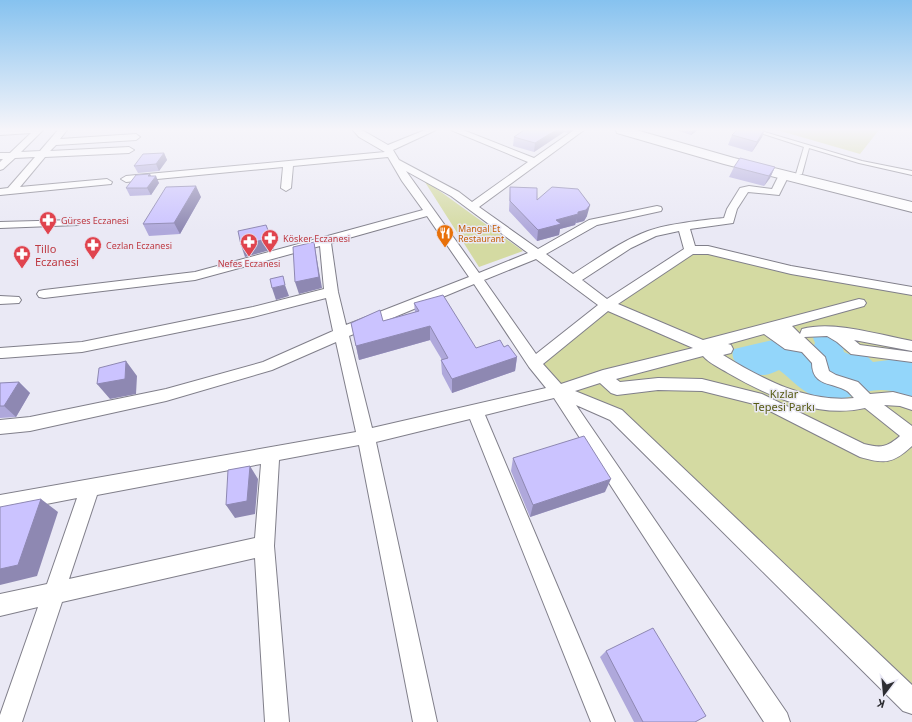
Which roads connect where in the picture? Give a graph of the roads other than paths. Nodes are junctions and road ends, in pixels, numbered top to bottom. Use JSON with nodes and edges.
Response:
{"nodes":[{"id":1,"x":34,"y":164,"type":"edge"},
{"id":2,"x":288,"y":164,"type":"junction"},
{"id":3,"x":291,"y":164,"type":"edge"},
{"id":4,"x":398,"y":164,"type":"edge"},
{"id":5,"x":407,"y":164,"type":"edge"},
{"id":6,"x":534,"y":164,"type":"edge"},
{"id":7,"x":743,"y":164,"type":"edge"},
{"id":8,"x":758,"y":164,"type":"edge"},
{"id":9,"x":802,"y":164,"type":"edge"},
{"id":10,"x":869,"y":164,"type":"edge"},
{"id":11,"x":912,"y":173,"type":"edge"},
{"id":12,"x":799,"y":174,"type":"junction"},
{"id":13,"x":784,"y":175,"type":"junction"},
{"id":14,"x":126,"y":179,"type":"dead end"},
{"id":15,"x":107,"y":182,"type":"dead end"},
{"id":16,"x":286,"y":188,"type":"dead end"},
{"id":17,"x":12,"y":190,"type":"junction"},
{"id":18,"x":0,"y":192,"type":"edge"},
{"id":19,"x":912,"y":200,"type":"edge"},
{"id":20,"x":472,"y":206,"type":"junction"},
{"id":21,"x":912,"y":207,"type":"edge"},
{"id":22,"x":658,"y":209,"type":"dead end"},
{"id":23,"x":430,"y":212,"type":"junction"},
{"id":24,"x":74,"y":223,"type":"dead end"},
{"id":25,"x":0,"y":226,"type":"edge"},
{"id":26,"x":684,"y":227,"type":"junction"},
{"id":27,"x":325,"y":242,"type":"junction"},
{"id":28,"x":690,"y":250,"type":"junction"},
{"id":29,"x":538,"y":254,"type":"junction"},
{"id":30,"x":477,"y":278,"type":"junction"},
{"id":31,"x":573,"y":280,"type":"junction"},
{"id":32,"x":912,"y":291,"type":"edge"},
{"id":33,"x":331,"y":292,"type":"junction"},
{"id":34,"x":44,"y":294,"type":"dead end"},
{"id":35,"x":0,"y":300,"type":"edge"},
{"id":36,"x":14,"y":300,"type":"dead end"},
{"id":37,"x":860,"y":303,"type":"dead end"},
{"id":38,"x":607,"y":305,"type":"junction"},
{"id":39,"x":779,"y":327,"type":"junction"},
{"id":40,"x":829,"y":331,"type":"junction"},
{"id":41,"x":342,"y":333,"type":"junction"},
{"id":42,"x":806,"y":340,"type":"junction"},
{"id":43,"x":912,"y":347,"type":"edge"},
{"id":44,"x":706,"y":350,"type":"junction"},
{"id":45,"x":2,"y":353,"type":"dead end"},
{"id":46,"x":895,"y":354,"type":"junction"},
{"id":47,"x":912,"y":357,"type":"edge"},
{"id":48,"x":534,"y":363,"type":"junction"},
{"id":49,"x":603,"y":376,"type":"junction"},
{"id":50,"x":558,"y":391,"type":"junction"},
{"id":51,"x":868,"y":401,"type":"junction"},
{"id":52,"x":912,"y":404,"type":"edge"},
{"id":53,"x":475,"y":410,"type":"junction"},
{"id":54,"x":0,"y":427,"type":"edge"},
{"id":55,"x":912,"y":436,"type":"edge"},
{"id":56,"x":366,"y":437,"type":"junction"},
{"id":57,"x":271,"y":455,"type":"junction"},
{"id":58,"x":90,"y":488,"type":"junction"},
{"id":59,"x":0,"y":504,"type":"edge"},
{"id":60,"x":264,"y":546,"type":"junction"},
{"id":61,"x":54,"y":593,"type":"junction"},
{"id":62,"x":0,"y":605,"type":"edge"},
{"id":63,"x":912,"y":702,"type":"edge"},
{"id":64,"x":10,"y":722,"type":"edge"},
{"id":65,"x":277,"y":722,"type":"edge"},
{"id":66,"x":425,"y":722,"type":"edge"},
{"id":67,"x":603,"y":722,"type":"edge"},
{"id":68,"x":778,"y":722,"type":"edge"}],
"edges":[{"from":1,"to":17,"type":"street"},
{"from":2,"to":3,"type":"street"},
{"from":2,"to":14,"type":"street"},
{"from":2,"to":16,"type":"street"},
{"from":4,"to":23,"type":"street"},
{"from":5,"to":20,"type":"street"},
{"from":6,"to":20,"type":"street"},
{"from":7,"to":13,"type":"main road"},
{"from":8,"to":12,"type":"main road"},
{"from":9,"to":12,"type":"lane"},
{"from":10,"to":11,"type":"lane"},
{"from":12,"to":19,"type":"main road"},
{"from":13,"to":21,"type":"main road"},
{"from":13,"to":26,"type":"street"},
{"from":15,"to":17,"type":"street"},
{"from":17,"to":18,"type":"street"},
{"from":20,"to":29,"type":"street"},
{"from":22,"to":29,"type":"street"},
{"from":23,"to":27,"type":"street"},
{"from":23,"to":30,"type":"street"},
{"from":24,"to":25,"type":"street"},
{"from":26,"to":28,"type":"street"},
{"from":26,"to":31,"type":"street"},
{"from":27,"to":33,"type":"street"},
{"from":27,"to":34,"type":"street"},
{"from":28,"to":32,"type":"street"},
{"from":28,"to":38,"type":"street"},
{"from":29,"to":30,"type":"street"},
{"from":29,"to":31,"type":"street"},
{"from":30,"to":41,"type":"street"},
{"from":30,"to":48,"type":"street"},
{"from":31,"to":38,"type":"street"},
{"from":33,"to":41,"type":"street"},
{"from":33,"to":45,"type":"street"},
{"from":35,"to":36,"type":"street"},
{"from":37,"to":39,"type":"street"},
{"from":38,"to":44,"type":"street"},
{"from":38,"to":48,"type":"street"},
{"from":39,"to":42,"type":"street"},
{"from":39,"to":44,"type":"street"},
{"from":40,"to":42,"type":"street"},
{"from":40,"to":43,"type":"street"},
{"from":40,"to":46,"type":"street"},
{"from":41,"to":54,"type":"street"},
{"from":41,"to":56,"type":"street"},
{"from":42,"to":51,"type":"street"},
{"from":43,"to":46,"type":"street"},
{"from":44,"to":49,"type":"street"},
{"from":44,"to":51,"type":"street"},
{"from":46,"to":47,"type":"street"},
{"from":48,"to":50,"type":"street"},
{"from":49,"to":50,"type":"street"},
{"from":49,"to":55,"type":"street"},
{"from":50,"to":53,"type":"street"},
{"from":50,"to":63,"type":"street"},
{"from":50,"to":68,"type":"street"},
{"from":51,"to":52,"type":"street"},
{"from":51,"to":55,"type":"street"},
{"from":53,"to":56,"type":"street"},
{"from":53,"to":67,"type":"street"},
{"from":56,"to":57,"type":"street"},
{"from":56,"to":66,"type":"street"},
{"from":57,"to":58,"type":"street"},
{"from":57,"to":60,"type":"street"},
{"from":58,"to":59,"type":"street"},
{"from":58,"to":61,"type":"street"},
{"from":60,"to":61,"type":"street"},
{"from":60,"to":65,"type":"street"},
{"from":61,"to":62,"type":"street"},
{"from":61,"to":64,"type":"street"}]}
